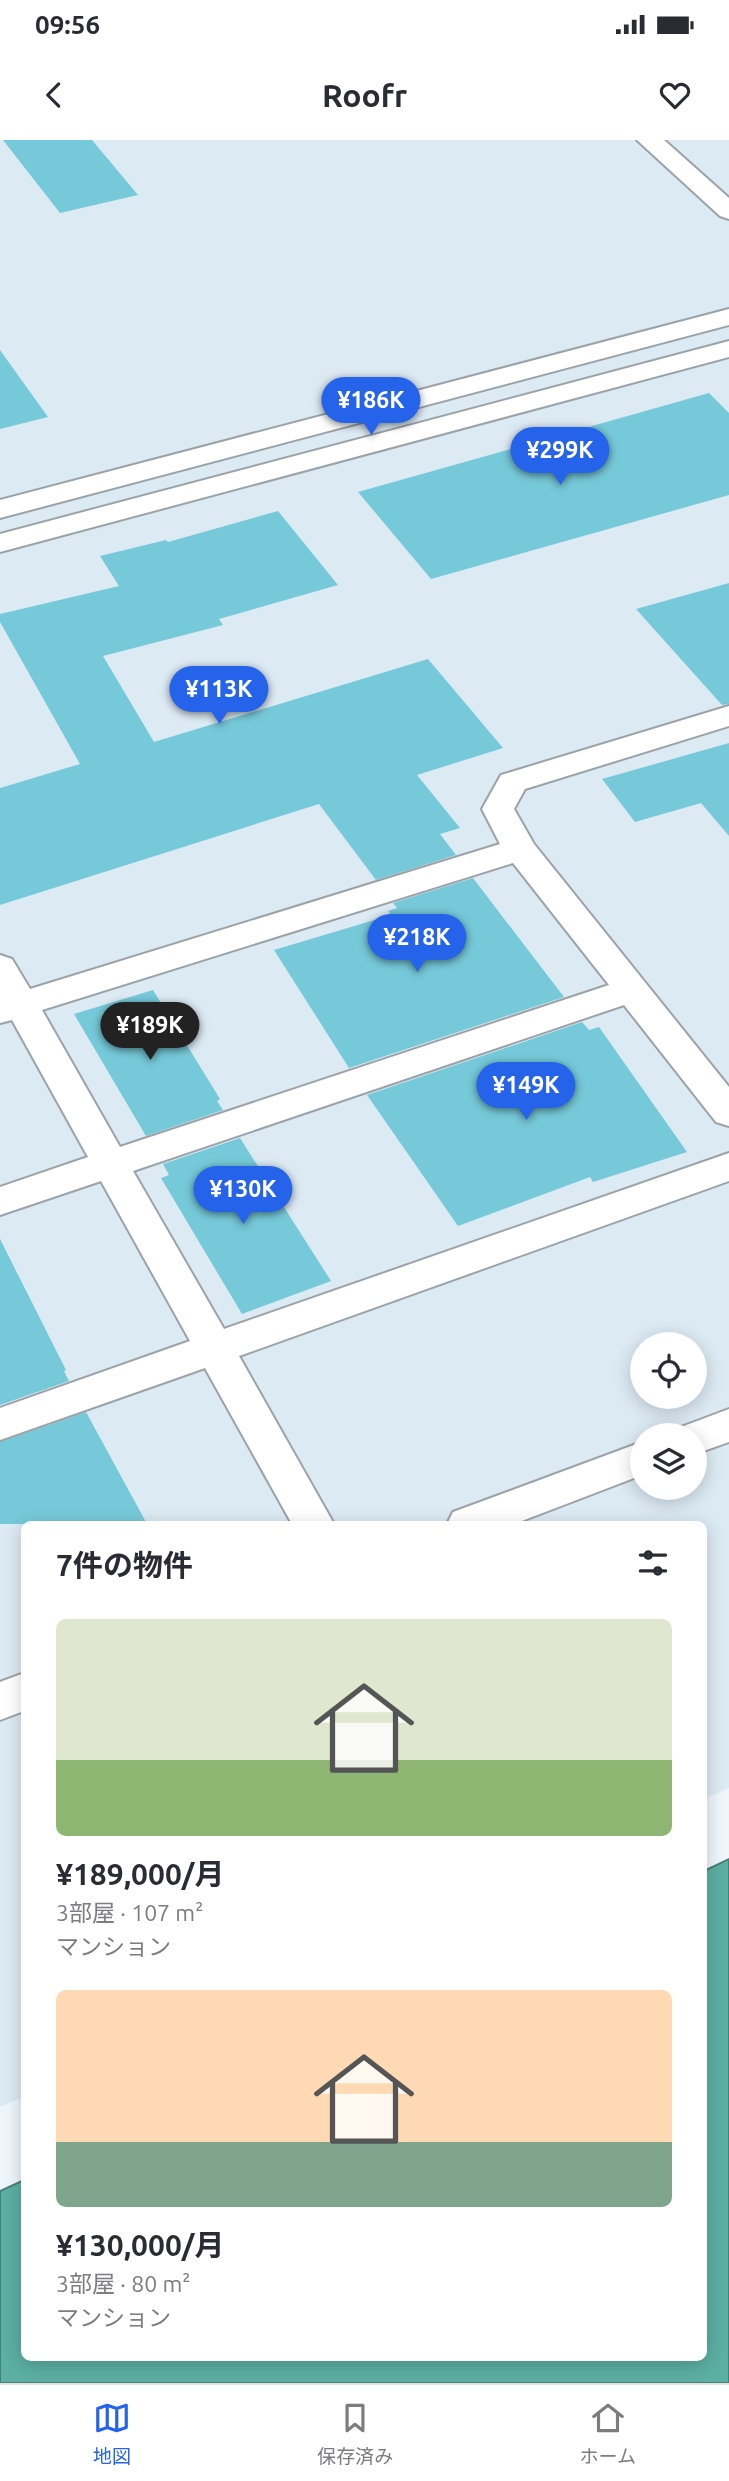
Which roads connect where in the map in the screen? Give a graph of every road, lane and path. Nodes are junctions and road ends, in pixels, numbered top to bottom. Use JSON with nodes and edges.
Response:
{"nodes":[{"id":1,"x":649,"y":140,"type":"edge"},
{"id":2,"x":729,"y":211,"type":"edge"},
{"id":3,"x":729,"y":317,"type":"edge"},
{"id":4,"x":729,"y":349,"type":"edge"},
{"id":5,"x":0,"y":509,"type":"edge"},
{"id":6,"x":0,"y":543,"type":"edge"},
{"id":7,"x":729,"y":716,"type":"edge"},
{"id":8,"x":520,"y":849,"type":"junction"},
{"id":9,"x":0,"y":967,"type":"edge"},
{"id":10,"x":632,"y":990,"type":"junction"},
{"id":11,"x":10,"y":1008,"type":"edge"},
{"id":12,"x":729,"y":1113,"type":"edge"},
{"id":13,"x":109,"y":1163,"type":"junction"},
{"id":14,"x":729,"y":1167,"type":"edge"},
{"id":15,"x":0,"y":1201,"type":"edge"},
{"id":16,"x":214,"y":1348,"type":"junction"},
{"id":17,"x":0,"y":1424,"type":"edge"},
{"id":18,"x":729,"y":1425,"type":"edge"},
{"id":19,"x":707,"y":1433,"type":"edge"},
{"id":20,"x":630,"y":1463,"type":"edge"},
{"id":21,"x":311,"y":1521,"type":"edge"},
{"id":22,"x":475,"y":1521,"type":"edge"},
{"id":23,"x":21,"y":1693,"type":"edge"},
{"id":24,"x":0,"y":1701,"type":"edge"}],
"edges":[{"from":1,"to":2,"type":"street"},
{"from":3,"to":5,"type":"street"},
{"from":4,"to":6,"type":"street"},
{"from":7,"to":8,"type":"street"},
{"from":8,"to":10,"type":"street"},
{"from":8,"to":11,"type":"street"},
{"from":9,"to":11,"type":"street"},
{"from":10,"to":12,"type":"street"},
{"from":10,"to":13,"type":"street"},
{"from":11,"to":13,"type":"street"},
{"from":13,"to":15,"type":"street"},
{"from":13,"to":16,"type":"street"},
{"from":14,"to":16,"type":"street"},
{"from":16,"to":17,"type":"street"},
{"from":16,"to":21,"type":"street"},
{"from":18,"to":19,"type":"street"},
{"from":20,"to":22,"type":"street"},
{"from":23,"to":24,"type":"street"}]}
